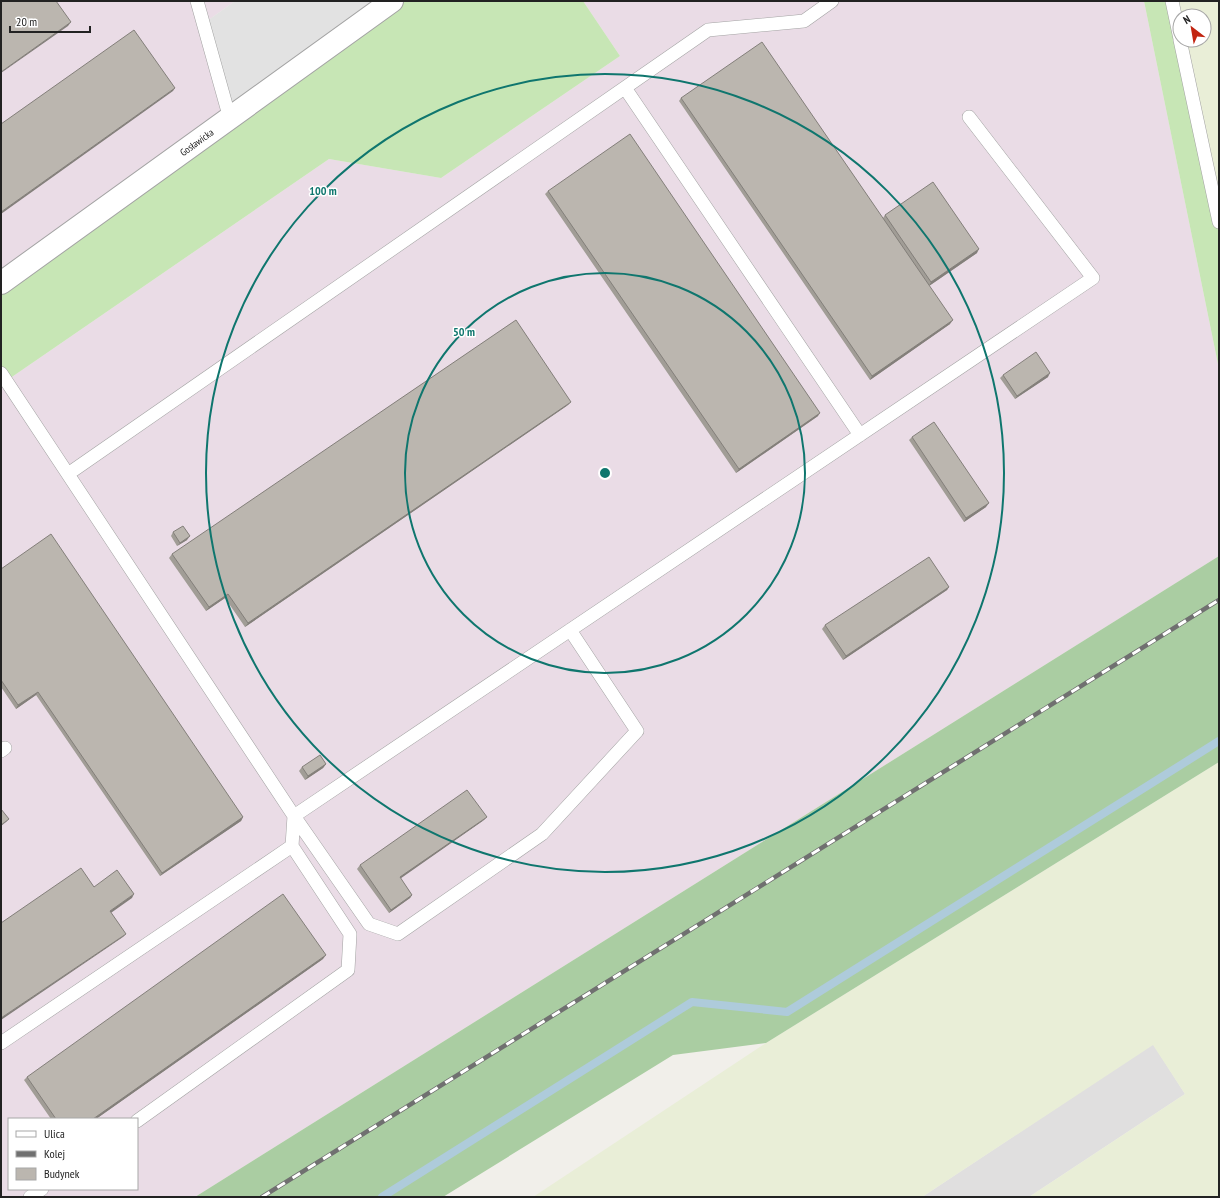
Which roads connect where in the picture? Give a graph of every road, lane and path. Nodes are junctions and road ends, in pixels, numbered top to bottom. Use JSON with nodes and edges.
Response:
{"nodes":[{"id":1,"x":197,"y":1,"type":"edge"},
{"id":2,"x":392,"y":1,"type":"edge"},
{"id":3,"x":832,"y":1,"type":"edge"},
{"id":4,"x":1182,"y":48,"type":"edge"},
{"id":5,"x":625,"y":88,"type":"junction"},
{"id":6,"x":969,"y":117,"type":"dead end"},
{"id":7,"x":230,"y":118,"type":"junction"},
{"id":8,"x":1219,"y":222,"type":"edge"},
{"id":9,"x":1,"y":283,"type":"edge"},
{"id":10,"x":1,"y":374,"type":"edge"},
{"id":11,"x":860,"y":435,"type":"junction"},
{"id":12,"x":68,"y":474,"type":"junction"},
{"id":13,"x":570,"y":630,"type":"junction"},
{"id":14,"x":294,"y":816,"type":"junction"},
{"id":15,"x":292,"y":846,"type":"junction"},
{"id":16,"x":1,"y":1043,"type":"edge"},
{"id":17,"x":138,"y":1120,"type":"edge"},
{"id":18,"x":40,"y":1190,"type":"edge"},
{"id":19,"x":30,"y":1197,"type":"edge"}],
"edges":[{"from":1,"to":7,"type":"lane"},
{"from":2,"to":7,"type":"street","name":"Gosławicka"},
{"from":3,"to":5,"type":"lane"},
{"from":4,"to":8,"type":"lane"},
{"from":5,"to":11,"type":"lane"},
{"from":5,"to":12,"type":"lane"},
{"from":6,"to":11,"type":"lane"},
{"from":7,"to":9,"type":"street","name":"Gosławicka"},
{"from":10,"to":12,"type":"lane"},
{"from":11,"to":13,"type":"lane"},
{"from":12,"to":14,"type":"lane"},
{"from":13,"to":14,"type":"lane"},
{"from":13,"to":14,"type":"lane"},
{"from":14,"to":15,"type":"lane"},
{"from":15,"to":16,"type":"lane"},
{"from":15,"to":17,"type":"lane"},
{"from":18,"to":19,"type":"lane"}]}
